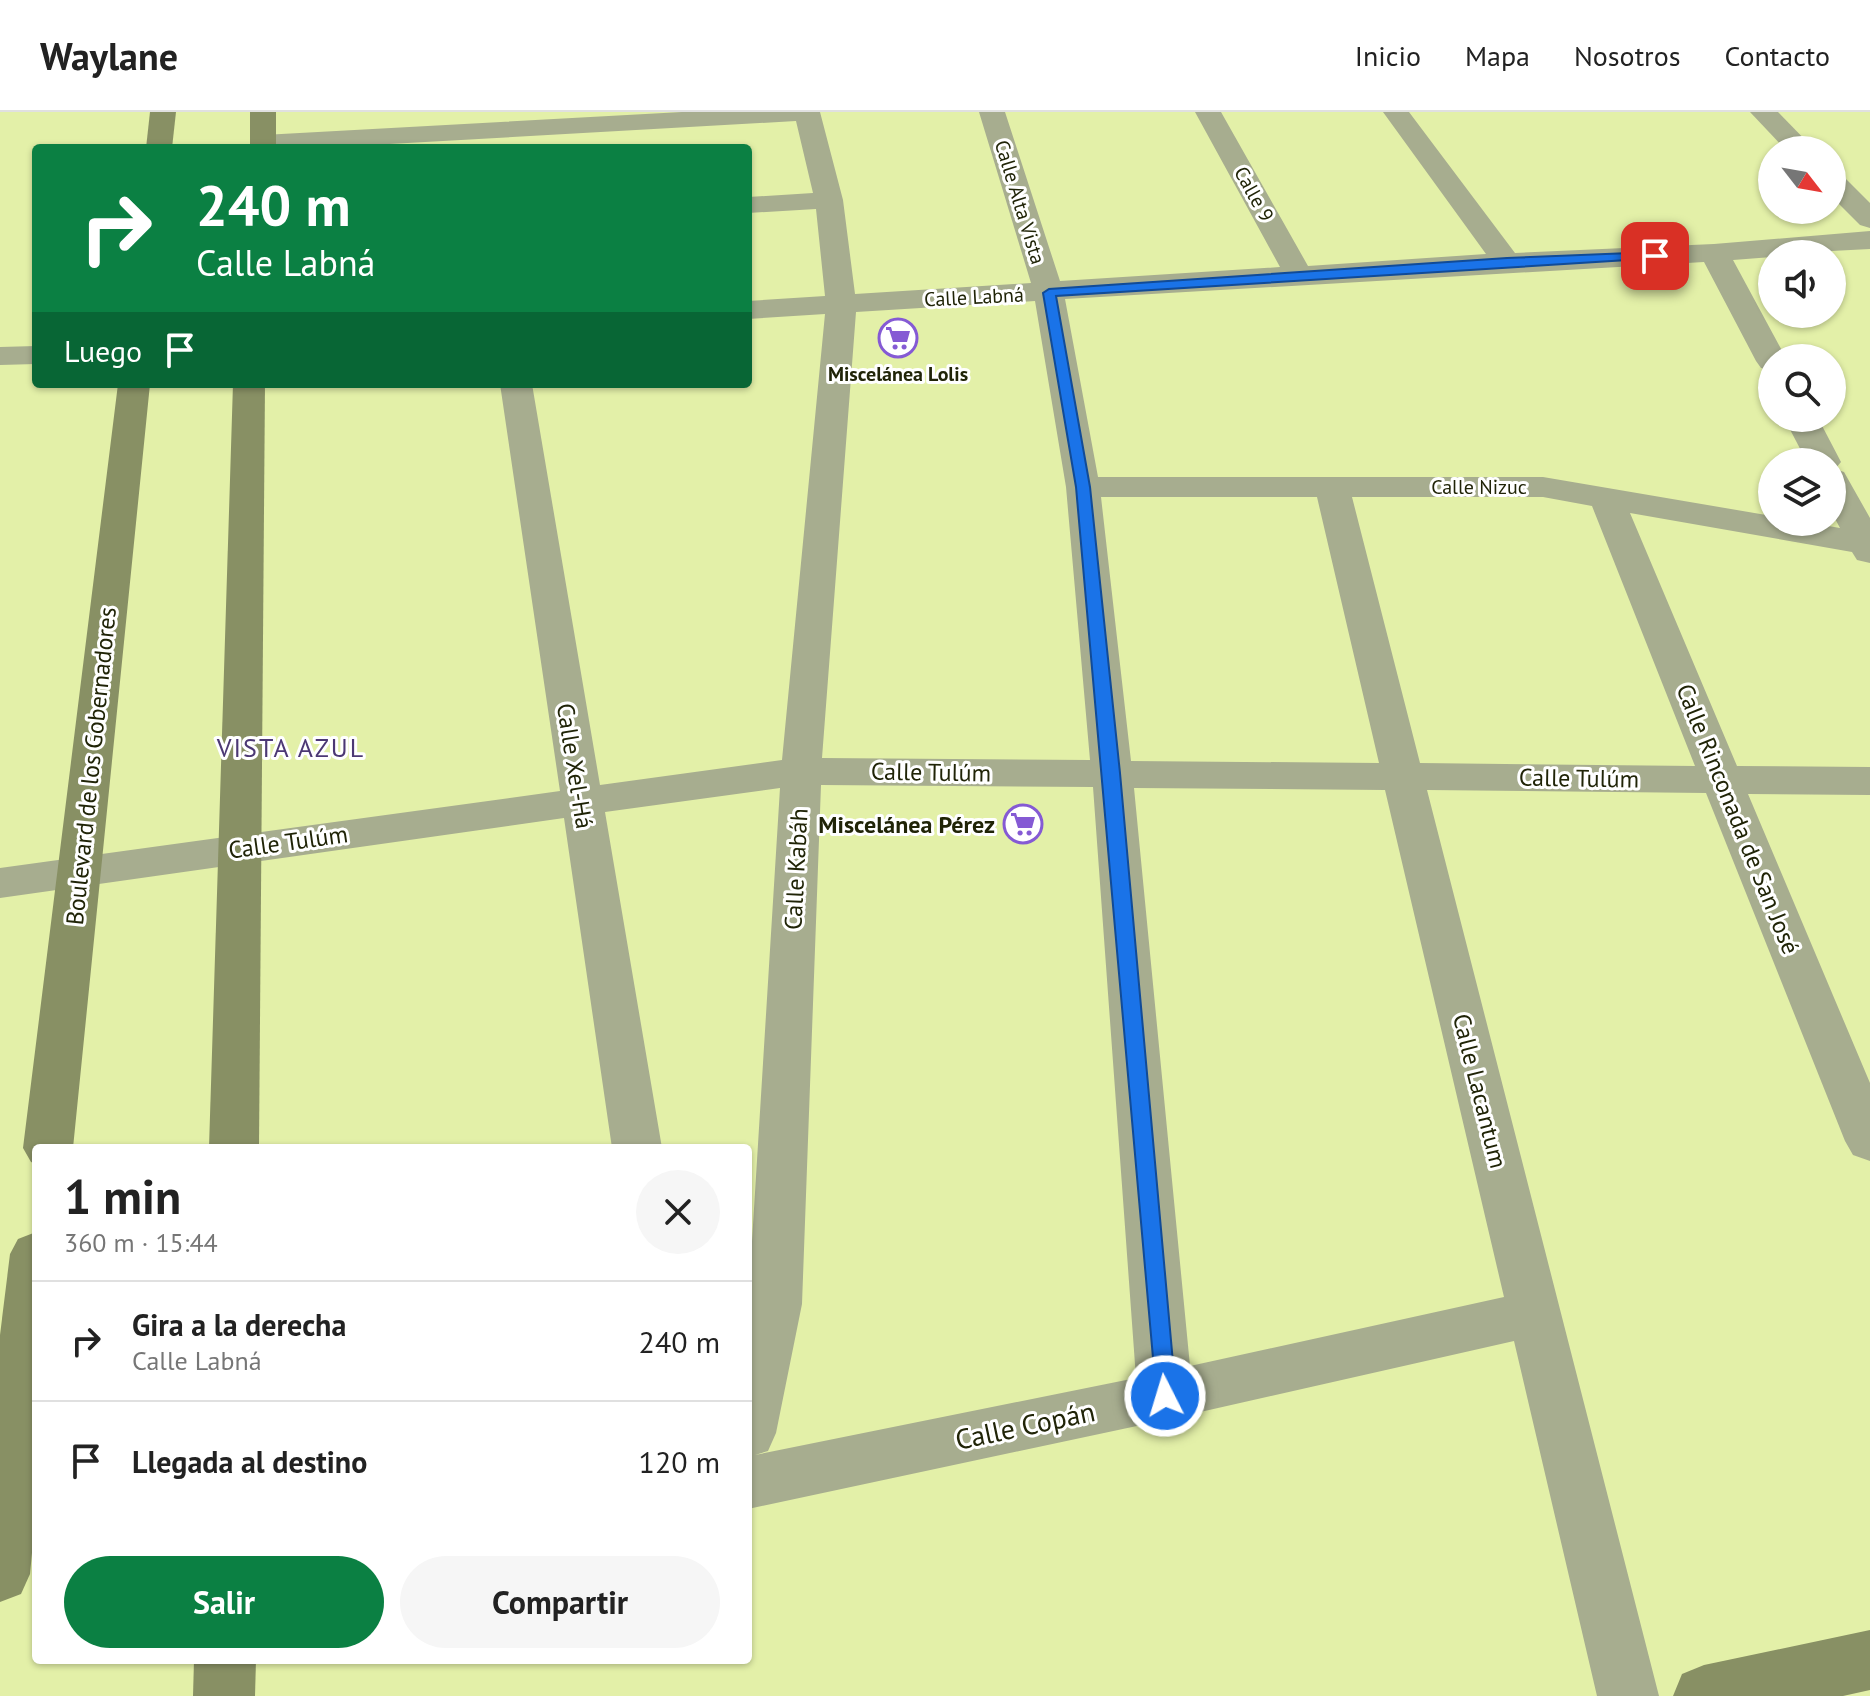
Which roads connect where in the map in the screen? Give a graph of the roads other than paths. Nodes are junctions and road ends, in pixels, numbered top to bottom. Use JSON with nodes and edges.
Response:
{"nodes":[{"id":1,"x":163,"y":112,"type":"edge"},
{"id":2,"x":263,"y":112,"type":"edge"},
{"id":3,"x":992,"y":112,"type":"edge"},
{"id":4,"x":1208,"y":112,"type":"edge"},
{"id":5,"x":1396,"y":112,"type":"edge"},
{"id":6,"x":1763,"y":112,"type":"edge"},
{"id":7,"x":807,"y":113,"type":"edge"},
{"id":8,"x":1787,"y":136,"type":"edge"},
{"id":9,"x":159,"y":144,"type":"edge"},
{"id":10,"x":263,"y":144,"type":"edge"},
{"id":11,"x":296,"y":144,"type":"edge"},
{"id":12,"x":1846,"y":195,"type":"edge"},
{"id":13,"x":829,"y":200,"type":"junction"},
{"id":14,"x":752,"y":205,"type":"edge"},
{"id":15,"x":1870,"y":219,"type":"edge"},
{"id":16,"x":1870,"y":240,"type":"edge"},
{"id":17,"x":1714,"y":253,"type":"junction"},
{"id":18,"x":1507,"y":262,"type":"junction"},
{"id":19,"x":1300,"y":277,"type":"junction"},
{"id":20,"x":1049,"y":293,"type":"junction"},
{"id":21,"x":841,"y":304,"type":"junction"},
{"id":22,"x":752,"y":310,"type":"edge"},
{"id":23,"x":1763,"y":344,"type":"edge"},
{"id":24,"x":32,"y":355,"type":"edge"},
{"id":25,"x":0,"y":356,"type":"edge"},
{"id":26,"x":134,"y":388,"type":"edge"},
{"id":27,"x":249,"y":388,"type":"edge"},
{"id":28,"x":517,"y":388,"type":"edge"},
{"id":29,"x":1083,"y":487,"type":"junction"},
{"id":30,"x":1332,"y":487,"type":"junction"},
{"id":31,"x":1606,"y":498,"type":"junction"},
{"id":32,"x":1846,"y":505,"type":"edge"},
{"id":33,"x":1868,"y":546,"type":"edge"},
{"id":34,"x":801,"y":771,"type":"junction"},
{"id":35,"x":1112,"y":773,"type":"junction"},
{"id":36,"x":1401,"y":776,"type":"junction"},
{"id":37,"x":1722,"y":779,"type":"junction"},
{"id":38,"x":1870,"y":781,"type":"edge"},
{"id":39,"x":580,"y":801,"type":"junction"},
{"id":40,"x":240,"y":849,"type":"junction"},
{"id":41,"x":79,"y":872,"type":"junction"},
{"id":42,"x":0,"y":883,"type":"edge"},
{"id":43,"x":1870,"y":1141,"type":"edge"},
{"id":44,"x":48,"y":1144,"type":"edge"},
{"id":45,"x":234,"y":1144,"type":"edge"},
{"id":46,"x":636,"y":1144,"type":"edge"},
{"id":47,"x":32,"y":1290,"type":"edge"},
{"id":48,"x":1535,"y":1313,"type":"junction"},
{"id":49,"x":1165,"y":1396,"type":"junction"},
{"id":50,"x":752,"y":1414,"type":"edge"},
{"id":51,"x":752,"y":1482,"type":"edge"},
{"id":52,"x":0,"y":1574,"type":"edge"},
{"id":53,"x":1870,"y":1660,"type":"edge"},
{"id":54,"x":225,"y":1664,"type":"edge"},
{"id":55,"x":224,"y":1696,"type":"edge"},
{"id":56,"x":1628,"y":1696,"type":"edge"},
{"id":57,"x":1704,"y":1696,"type":"edge"}],
"edges":[{"from":1,"to":9,"type":"main road"},
{"from":2,"to":10,"type":"main road"},
{"from":3,"to":20,"type":"street","name":"Calle Alta Vista"},
{"from":4,"to":19,"type":"street","name":"Calle 9"},
{"from":5,"to":18,"type":"street"},
{"from":6,"to":8,"type":"street"},
{"from":7,"to":11,"type":"street"},
{"from":7,"to":13,"type":"street","name":"Calle Kabáh"},
{"from":12,"to":15,"type":"street"},
{"from":13,"to":14,"type":"street"},
{"from":13,"to":21,"type":"street","name":"Calle Kabáh"},
{"from":16,"to":17,"type":"street","name":"Calle Labná"},
{"from":17,"to":18,"type":"street","name":"Calle Labná"},
{"from":17,"to":23,"type":"street"},
{"from":18,"to":19,"type":"street","name":"Calle Labná"},
{"from":19,"to":20,"type":"street","name":"Calle Labná"},
{"from":20,"to":21,"type":"street","name":"Calle Labná"},
{"from":20,"to":29,"type":"street","name":"Calle Alta Vista"},
{"from":21,"to":22,"type":"street","name":"Calle Labná"},
{"from":21,"to":34,"type":"street","name":"Calle Kabáh"},
{"from":24,"to":25,"type":"street"},
{"from":26,"to":41,"type":"main road","name":"Boulevard de los Gobernadores"},
{"from":27,"to":40,"type":"main road"},
{"from":28,"to":39,"type":"street","name":"Calle Xel-Há"},
{"from":29,"to":30,"type":"street","name":"Calle Nizuc"},
{"from":29,"to":35,"type":"street","name":"Calle Alta Vista"},
{"from":30,"to":31,"type":"street","name":"Calle Nizuc"},
{"from":30,"to":36,"type":"street","name":"Calle Lacantum"},
{"from":31,"to":33,"type":"street","name":"Calle Nizuc"},
{"from":31,"to":37,"type":"street","name":"Calle Rinconada de San José"},
{"from":32,"to":33,"type":"street"},
{"from":34,"to":35,"type":"street","name":"Calle Tulúm"},
{"from":34,"to":39,"type":"street","name":"Calle Tulúm"},
{"from":34,"to":50,"type":"street","name":"Calle Kabáh"},
{"from":35,"to":36,"type":"street","name":"Calle Tulúm"},
{"from":35,"to":49,"type":"street","name":"Calle Alta Vista"},
{"from":36,"to":37,"type":"street","name":"Calle Tulúm"},
{"from":36,"to":48,"type":"street","name":"Calle Lacantum"},
{"from":37,"to":38,"type":"street","name":"Calle Tulúm"},
{"from":37,"to":43,"type":"street","name":"Calle Rinconada de San José"},
{"from":39,"to":40,"type":"street","name":"Calle Tulúm"},
{"from":39,"to":46,"type":"street","name":"Calle Xel-Há"},
{"from":40,"to":41,"type":"street","name":"Calle Tulúm"},
{"from":40,"to":45,"type":"main road"},
{"from":41,"to":42,"type":"street","name":"Calle Tulúm"},
{"from":41,"to":44,"type":"main road","name":"Boulevard de los Gobernadores"},
{"from":47,"to":52,"type":"main road"},
{"from":48,"to":49,"type":"street","name":"Calle Copán"},
{"from":48,"to":56,"type":"street","name":"Calle Lacantum"},
{"from":49,"to":51,"type":"street","name":"Calle Copán"},
{"from":53,"to":57,"type":"main road"},
{"from":54,"to":55,"type":"main road"}]}
